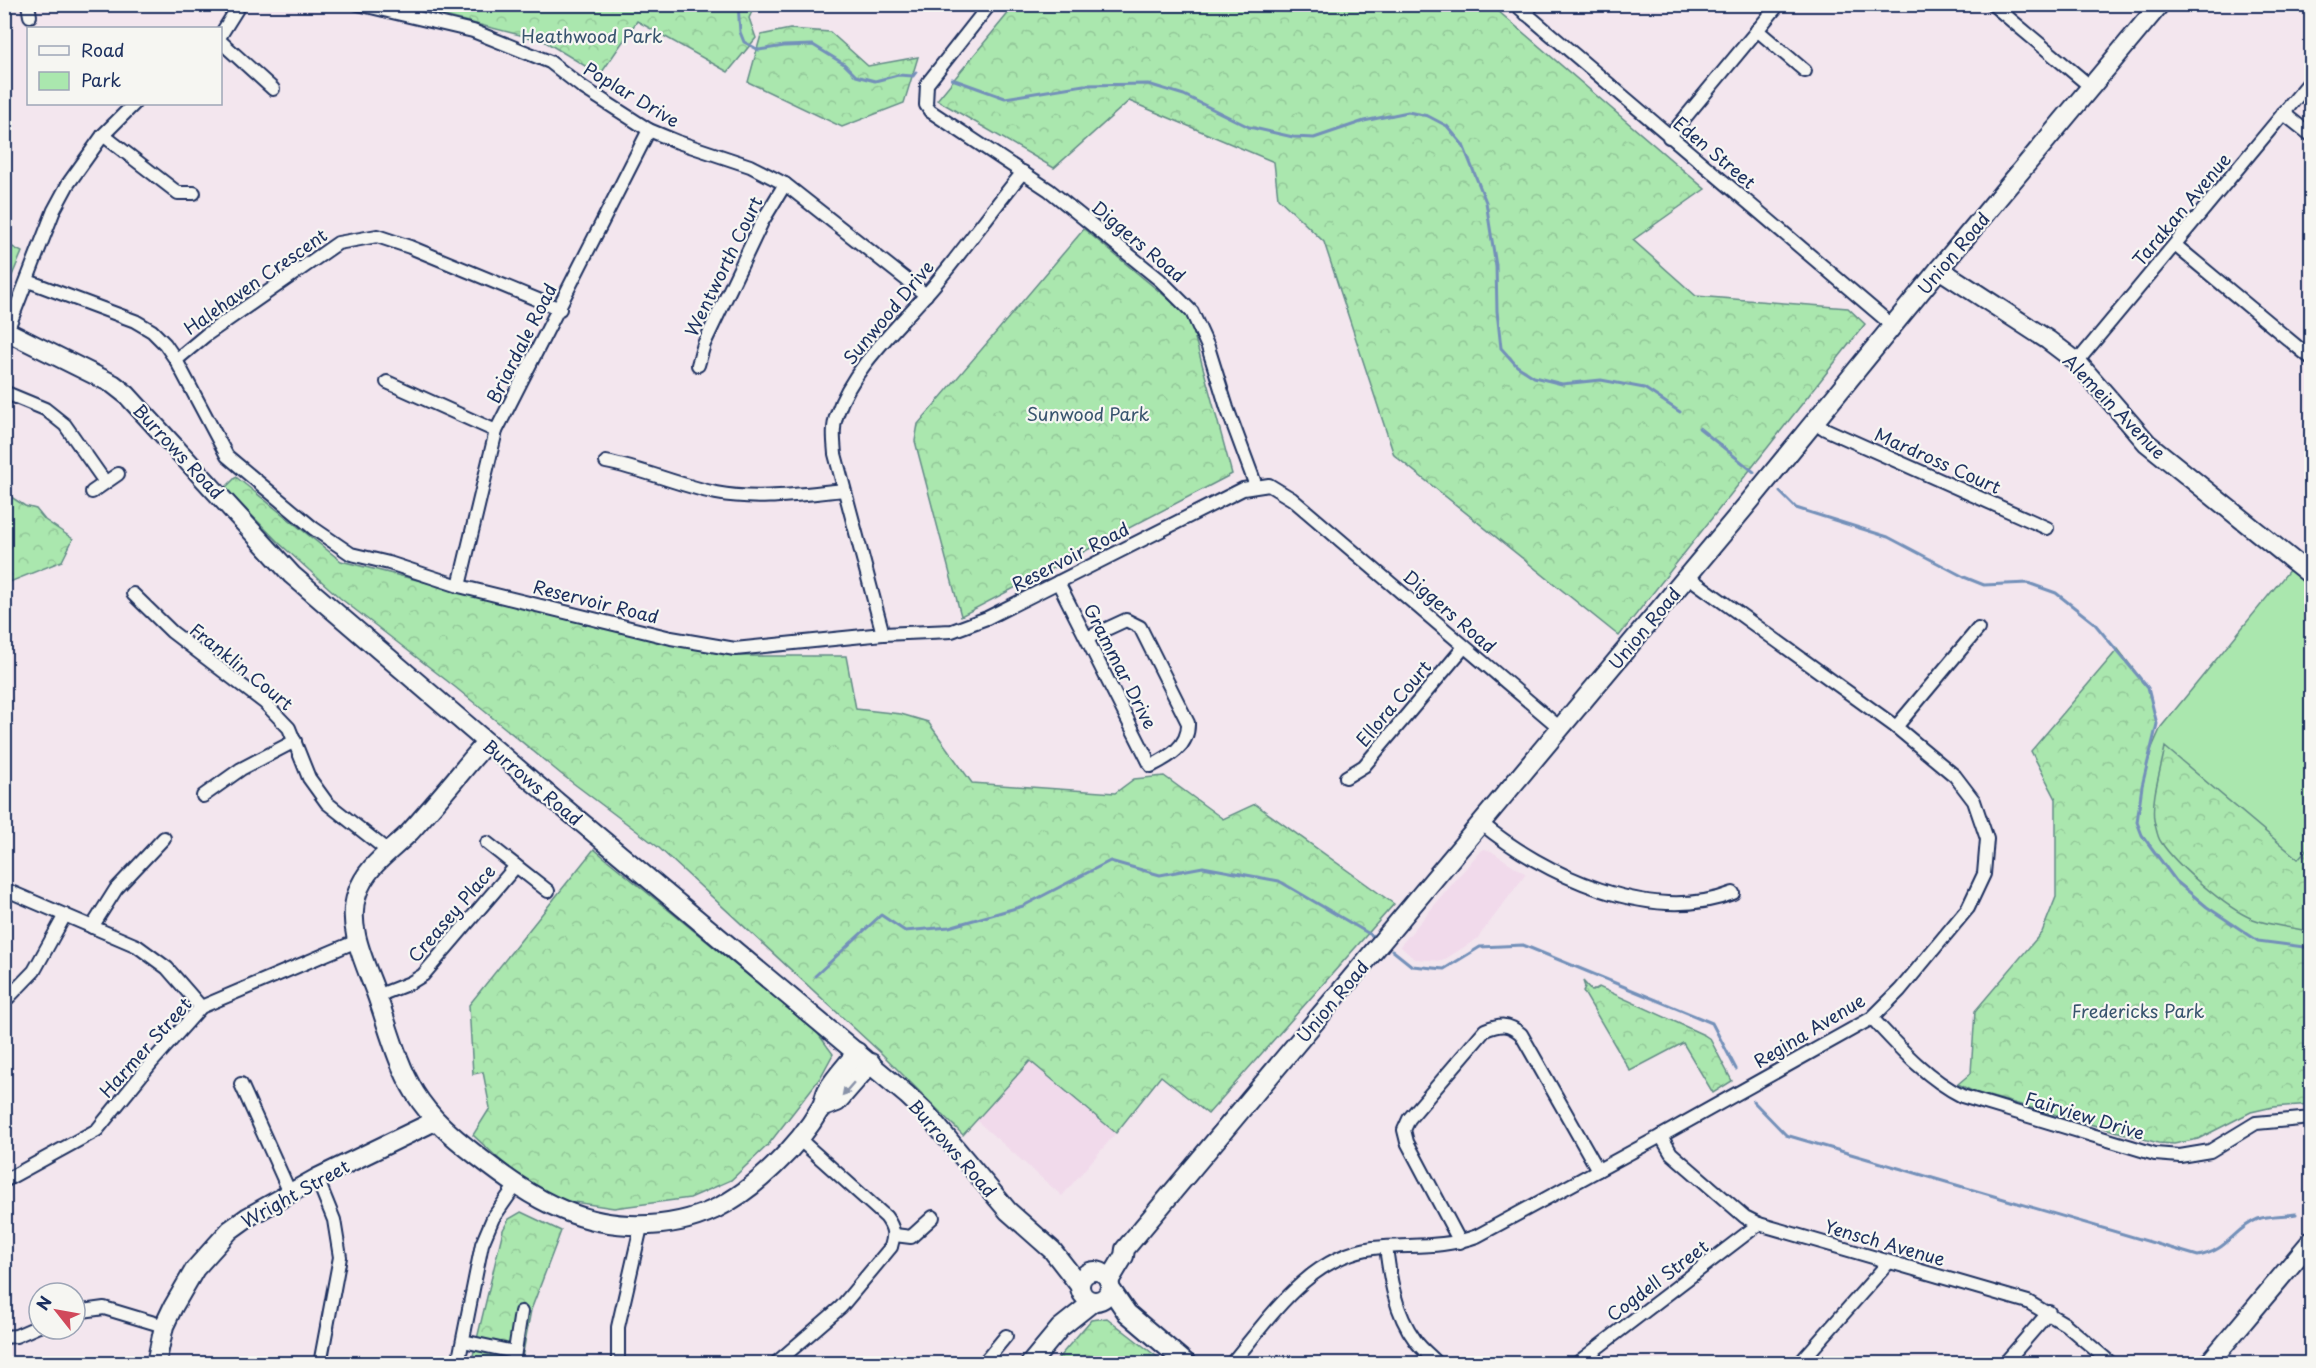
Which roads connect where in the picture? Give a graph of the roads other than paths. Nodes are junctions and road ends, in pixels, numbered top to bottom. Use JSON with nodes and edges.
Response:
{"nodes":[{"id":1,"x":240,"y":4,"type":"edge"},
{"id":2,"x":358,"y":4,"type":"edge"},
{"id":3,"x":990,"y":4,"type":"edge"},
{"id":4,"x":1515,"y":4,"type":"edge"},
{"id":5,"x":1779,"y":4,"type":"edge"},
{"id":6,"x":1992,"y":4,"type":"edge"},
{"id":7,"x":2160,"y":4,"type":"edge"},
{"id":8,"x":1530,"y":9,"type":"edge"},
{"id":9,"x":1757,"y":30,"type":"junction"},
{"id":10,"x":222,"y":33,"type":"edge"},
{"id":11,"x":222,"y":43,"type":"edge"},
{"id":12,"x":1805,"y":71,"type":"dead end"},
{"id":13,"x":2312,"y":79,"type":"edge"},
{"id":14,"x":2091,"y":87,"type":"junction"},
{"id":15,"x":273,"y":89,"type":"dead end"},
{"id":16,"x":133,"y":105,"type":"edge"},
{"id":17,"x":2283,"y":113,"type":"junction"},
{"id":18,"x":649,"y":130,"type":"junction"},
{"id":19,"x":103,"y":135,"type":"junction"},
{"id":20,"x":2312,"y":136,"type":"edge"},
{"id":21,"x":1669,"y":137,"type":"junction"},
{"id":22,"x":1023,"y":172,"type":"junction"},
{"id":23,"x":785,"y":184,"type":"junction"},
{"id":24,"x":194,"y":194,"type":"dead end"},
{"id":25,"x":2175,"y":245,"type":"junction"},
{"id":26,"x":1939,"y":269,"type":"junction"},
{"id":27,"x":28,"y":281,"type":"junction"},
{"id":28,"x":926,"y":295,"type":"junction"},
{"id":29,"x":560,"y":309,"type":"junction"},
{"id":30,"x":1893,"y":326,"type":"junction"},
{"id":31,"x":6,"y":330,"type":"edge"},
{"id":32,"x":2312,"y":359,"type":"edge"},
{"id":33,"x":176,"y":360,"type":"junction"},
{"id":34,"x":2077,"y":362,"type":"junction"},
{"id":35,"x":698,"y":365,"type":"dead end"},
{"id":36,"x":387,"y":382,"type":"dead end"},
{"id":37,"x":4,"y":392,"type":"edge"},
{"id":38,"x":1815,"y":422,"type":"junction"},
{"id":39,"x":496,"y":431,"type":"junction"},
{"id":40,"x":606,"y":462,"type":"dead end"},
{"id":41,"x":118,"y":474,"type":"dead end"},
{"id":42,"x":105,"y":482,"type":"junction"},
{"id":43,"x":1256,"y":486,"type":"junction"},
{"id":44,"x":1243,"y":489,"type":"joint"},
{"id":45,"x":844,"y":490,"type":"junction"},
{"id":46,"x":92,"y":492,"type":"dead end"},
{"id":47,"x":2047,"y":528,"type":"dead end"},
{"id":48,"x":1687,"y":576,"type":"junction"},
{"id":49,"x":2312,"y":576,"type":"edge"},
{"id":50,"x":1058,"y":582,"type":"junction"},
{"id":51,"x":459,"y":586,"type":"junction"},
{"id":52,"x":133,"y":594,"type":"dead end"},
{"id":53,"x":1978,"y":628,"type":"dead end"},
{"id":54,"x":883,"y":634,"type":"junction"},
{"id":55,"x":1087,"y":638,"type":"junction"},
{"id":56,"x":1464,"y":647,"type":"junction"},
{"id":57,"x":1896,"y":727,"type":"junction"},
{"id":58,"x":1560,"y":728,"type":"junction"},
{"id":59,"x":295,"y":741,"type":"junction"},
{"id":60,"x":486,"y":742,"type":"junction"},
{"id":61,"x":1346,"y":777,"type":"dead end"},
{"id":62,"x":203,"y":796,"type":"dead end"},
{"id":63,"x":1481,"y":823,"type":"junction"},
{"id":64,"x":164,"y":838,"type":"dead end"},
{"id":65,"x":487,"y":843,"type":"dead end"},
{"id":66,"x":388,"y":851,"type":"junction"},
{"id":67,"x":516,"y":866,"type":"junction"},
{"id":68,"x":4,"y":889,"type":"edge"},
{"id":69,"x":548,"y":891,"type":"dead end"},
{"id":70,"x":1732,"y":893,"type":"dead end"},
{"id":71,"x":65,"y":915,"type":"junction"},
{"id":72,"x":92,"y":927,"type":"junction"},
{"id":73,"x":357,"y":941,"type":"junction"},
{"id":74,"x":377,"y":996,"type":"junction"},
{"id":75,"x":4,"y":1002,"type":"edge"},
{"id":76,"x":201,"y":1007,"type":"junction"},
{"id":77,"x":1872,"y":1018,"type":"junction"},
{"id":78,"x":864,"y":1058,"type":"junction"},
{"id":79,"x":242,"y":1084,"type":"dead end"},
{"id":80,"x":2312,"y":1118,"type":"edge"},
{"id":81,"x":435,"y":1121,"type":"junction"},
{"id":82,"x":1661,"y":1136,"type":"junction"},
{"id":83,"x":799,"y":1139,"type":"junction"},
{"id":84,"x":1598,"y":1170,"type":"junction"},
{"id":85,"x":317,"y":1178,"type":"junction"},
{"id":86,"x":4,"y":1181,"type":"edge"},
{"id":87,"x":516,"y":1185,"type":"junction"},
{"id":88,"x":290,"y":1193,"type":"junction"},
{"id":89,"x":933,"y":1217,"type":"dead end"},
{"id":90,"x":1759,"y":1224,"type":"junction"},
{"id":91,"x":641,"y":1227,"type":"junction"},
{"id":92,"x":895,"y":1235,"type":"junction"},
{"id":93,"x":2312,"y":1240,"type":"edge"},
{"id":94,"x":1460,"y":1242,"type":"junction"},
{"id":95,"x":1386,"y":1247,"type":"junction"},
{"id":96,"x":1889,"y":1262,"type":"junction"},
{"id":97,"x":1095,"y":1286,"type":"junction"},
{"id":98,"x":87,"y":1310,"type":"edge"},
{"id":99,"x":521,"y":1312,"type":"dead end"},
{"id":100,"x":2049,"y":1312,"type":"junction"},
{"id":101,"x":164,"y":1326,"type":"junction"},
{"id":102,"x":27,"y":1331,"type":"edge"},
{"id":103,"x":1006,"y":1336,"type":"dead end"},
{"id":104,"x":4,"y":1337,"type":"edge"},
{"id":105,"x":463,"y":1341,"type":"junction"},
{"id":106,"x":514,"y":1358,"type":"edge"},
{"id":107,"x":156,"y":1364,"type":"edge"},
{"id":108,"x":320,"y":1364,"type":"edge"},
{"id":109,"x":458,"y":1364,"type":"edge"},
{"id":110,"x":618,"y":1364,"type":"edge"},
{"id":111,"x":775,"y":1364,"type":"edge"},
{"id":112,"x":983,"y":1364,"type":"edge"},
{"id":113,"x":1030,"y":1364,"type":"edge"},
{"id":114,"x":1187,"y":1364,"type":"edge"},
{"id":115,"x":1231,"y":1364,"type":"edge"},
{"id":116,"x":1438,"y":1364,"type":"edge"},
{"id":117,"x":1576,"y":1364,"type":"edge"},
{"id":118,"x":1799,"y":1364,"type":"edge"},
{"id":119,"x":2004,"y":1364,"type":"edge"},
{"id":120,"x":2112,"y":1364,"type":"edge"},
{"id":121,"x":2208,"y":1364,"type":"edge"}],
"edges":[{"from":1,"to":10,"type":"street"},
{"from":2,"to":18,"type":"street","name":"Poplar Drive"},
{"from":3,"to":22,"type":"street","name":"Diggers Road"},
{"from":4,"to":8,"type":"street","name":"Eden Street"},
{"from":5,"to":9,"type":"street"},
{"from":6,"to":14,"type":"street"},
{"from":7,"to":14,"type":"main road","name":"Union Road"},
{"from":8,"to":21,"type":"street","name":"Eden Street"},
{"from":9,"to":12,"type":"street"},
{"from":9,"to":21,"type":"street"},
{"from":11,"to":15,"type":"street"},
{"from":13,"to":17,"type":"street","name":"Tarakan Avenue"},
{"from":14,"to":26,"type":"main road","name":"Union Road"},
{"from":16,"to":19,"type":"street"},
{"from":17,"to":20,"type":"street"},
{"from":17,"to":25,"type":"street","name":"Tarakan Avenue"},
{"from":18,"to":23,"type":"street","name":"Poplar Drive"},
{"from":18,"to":29,"type":"street","name":"Briardale Road"},
{"from":19,"to":24,"type":"street"},
{"from":19,"to":27,"type":"street"},
{"from":21,"to":30,"type":"street","name":"Eden Street"},
{"from":22,"to":28,"type":"street","name":"Sunwood Drive"},
{"from":22,"to":43,"type":"street","name":"Diggers Road"},
{"from":23,"to":28,"type":"street","name":"Poplar Drive"},
{"from":23,"to":35,"type":"street","name":"Wentworth Court"},
{"from":25,"to":32,"type":"street"},
{"from":25,"to":34,"type":"street","name":"Tarakan Avenue"},
{"from":26,"to":30,"type":"main road","name":"Union Road"},
{"from":26,"to":34,"type":"main road","name":"Alemein Avenue"},
{"from":27,"to":31,"type":"street"},
{"from":27,"to":33,"type":"street","name":"Reservoir Road"},
{"from":28,"to":45,"type":"street","name":"Sunwood Drive"},
{"from":29,"to":33,"type":"street","name":"Halehaven Crescent"},
{"from":29,"to":39,"type":"street","name":"Briardale Road"},
{"from":30,"to":38,"type":"main road","name":"Union Road"},
{"from":31,"to":60,"type":"main road","name":"Burrows Road"},
{"from":33,"to":51,"type":"street","name":"Reservoir Road"},
{"from":34,"to":49,"type":"main road","name":"Alemein Avenue"},
{"from":36,"to":39,"type":"street"},
{"from":37,"to":42,"type":"street"},
{"from":38,"to":47,"type":"street","name":"Mardross Court"},
{"from":38,"to":48,"type":"main road","name":"Union Road"},
{"from":39,"to":51,"type":"street","name":"Briardale Road"},
{"from":40,"to":45,"type":"street"},
{"from":41,"to":42,"type":"street"},
{"from":42,"to":46,"type":"street"},
{"from":43,"to":44,"type":"street","name":"Diggers Road"},
{"from":43,"to":56,"type":"street","name":"Diggers Road"},
{"from":44,"to":50,"type":"street","name":"Reservoir Road"},
{"from":45,"to":54,"type":"street","name":"Sunwood Drive"},
{"from":48,"to":57,"type":"street","name":"Regina Avenue"},
{"from":48,"to":58,"type":"main road","name":"Union Road"},
{"from":50,"to":54,"type":"street","name":"Reservoir Road"},
{"from":50,"to":55,"type":"street","name":"Grammar Drive"},
{"from":51,"to":54,"type":"street","name":"Reservoir Road"},
{"from":52,"to":59,"type":"street","name":"Franklin Court"},
{"from":53,"to":57,"type":"street"},
{"from":55,"to":55,"type":"street","name":"Grammar Drive"},
{"from":56,"to":58,"type":"street","name":"Diggers Road"},
{"from":56,"to":61,"type":"street","name":"Ellora Court"},
{"from":57,"to":77,"type":"street","name":"Regina Avenue"},
{"from":58,"to":63,"type":"main road","name":"Union Road"},
{"from":59,"to":62,"type":"street"},
{"from":59,"to":66,"type":"street","name":"Franklin Court"},
{"from":60,"to":66,"type":"main road"},
{"from":60,"to":78,"type":"main road","name":"Burrows Road"},
{"from":63,"to":70,"type":"street"},
{"from":63,"to":97,"type":"main road","name":"Union Road"},
{"from":64,"to":72,"type":"street"},
{"from":65,"to":67,"type":"street","name":"Creasey Place"},
{"from":66,"to":73,"type":"main road"},
{"from":67,"to":69,"type":"street","name":"Creasey Place"},
{"from":67,"to":74,"type":"street","name":"Creasey Place"},
{"from":68,"to":71,"type":"street"},
{"from":71,"to":72,"type":"street"},
{"from":71,"to":75,"type":"street"},
{"from":72,"to":76,"type":"street"},
{"from":73,"to":74,"type":"main road"},
{"from":73,"to":76,"type":"street","name":"Harmer Street"},
{"from":74,"to":81,"type":"main road"},
{"from":76,"to":86,"type":"street","name":"Harmer Street"},
{"from":77,"to":80,"type":"street","name":"Fairview Drive"},
{"from":77,"to":82,"type":"street","name":"Regina Avenue"},
{"from":78,"to":83,"type":"main road"},
{"from":78,"to":97,"type":"main road","name":"Burrows Road"},
{"from":79,"to":88,"type":"street"},
{"from":81,"to":85,"type":"main road","name":"Wright Street"},
{"from":81,"to":87,"type":"main road"},
{"from":82,"to":84,"type":"street","name":"Regina Avenue"},
{"from":82,"to":90,"type":"street","name":"Yensch Avenue"},
{"from":83,"to":91,"type":"main road"},
{"from":83,"to":92,"type":"street"},
{"from":84,"to":94,"type":"street","name":"Regina Avenue"},
{"from":84,"to":94,"type":"street"},
{"from":85,"to":88,"type":"main road","name":"Wright Street"},
{"from":85,"to":108,"type":"street"},
{"from":87,"to":91,"type":"main road"},
{"from":87,"to":105,"type":"street"},
{"from":88,"to":101,"type":"main road","name":"Wright Street"},
{"from":89,"to":92,"type":"street"},
{"from":90,"to":96,"type":"street","name":"Yensch Avenue"},
{"from":90,"to":117,"type":"street","name":"Cogdell Street"},
{"from":91,"to":110,"type":"street"},
{"from":92,"to":111,"type":"street"},
{"from":93,"to":121,"type":"main road"},
{"from":94,"to":95,"type":"street","name":"Regina Avenue"},
{"from":95,"to":115,"type":"street","name":"Regina Avenue"},
{"from":95,"to":116,"type":"street"},
{"from":96,"to":100,"type":"street","name":"Yensch Avenue"},
{"from":96,"to":118,"type":"street"},
{"from":97,"to":113,"type":"main road","name":"Union Road"},
{"from":97,"to":114,"type":"main road","name":"Burrows Road"},
{"from":98,"to":101,"type":"street"},
{"from":99,"to":106,"type":"street"},
{"from":100,"to":119,"type":"street"},
{"from":100,"to":120,"type":"street","name":"Yensch Avenue"},
{"from":101,"to":107,"type":"main road","name":"Wright Street"},
{"from":102,"to":104,"type":"street"},
{"from":103,"to":112,"type":"street"},
{"from":105,"to":106,"type":"street"},
{"from":105,"to":109,"type":"street"}]}
